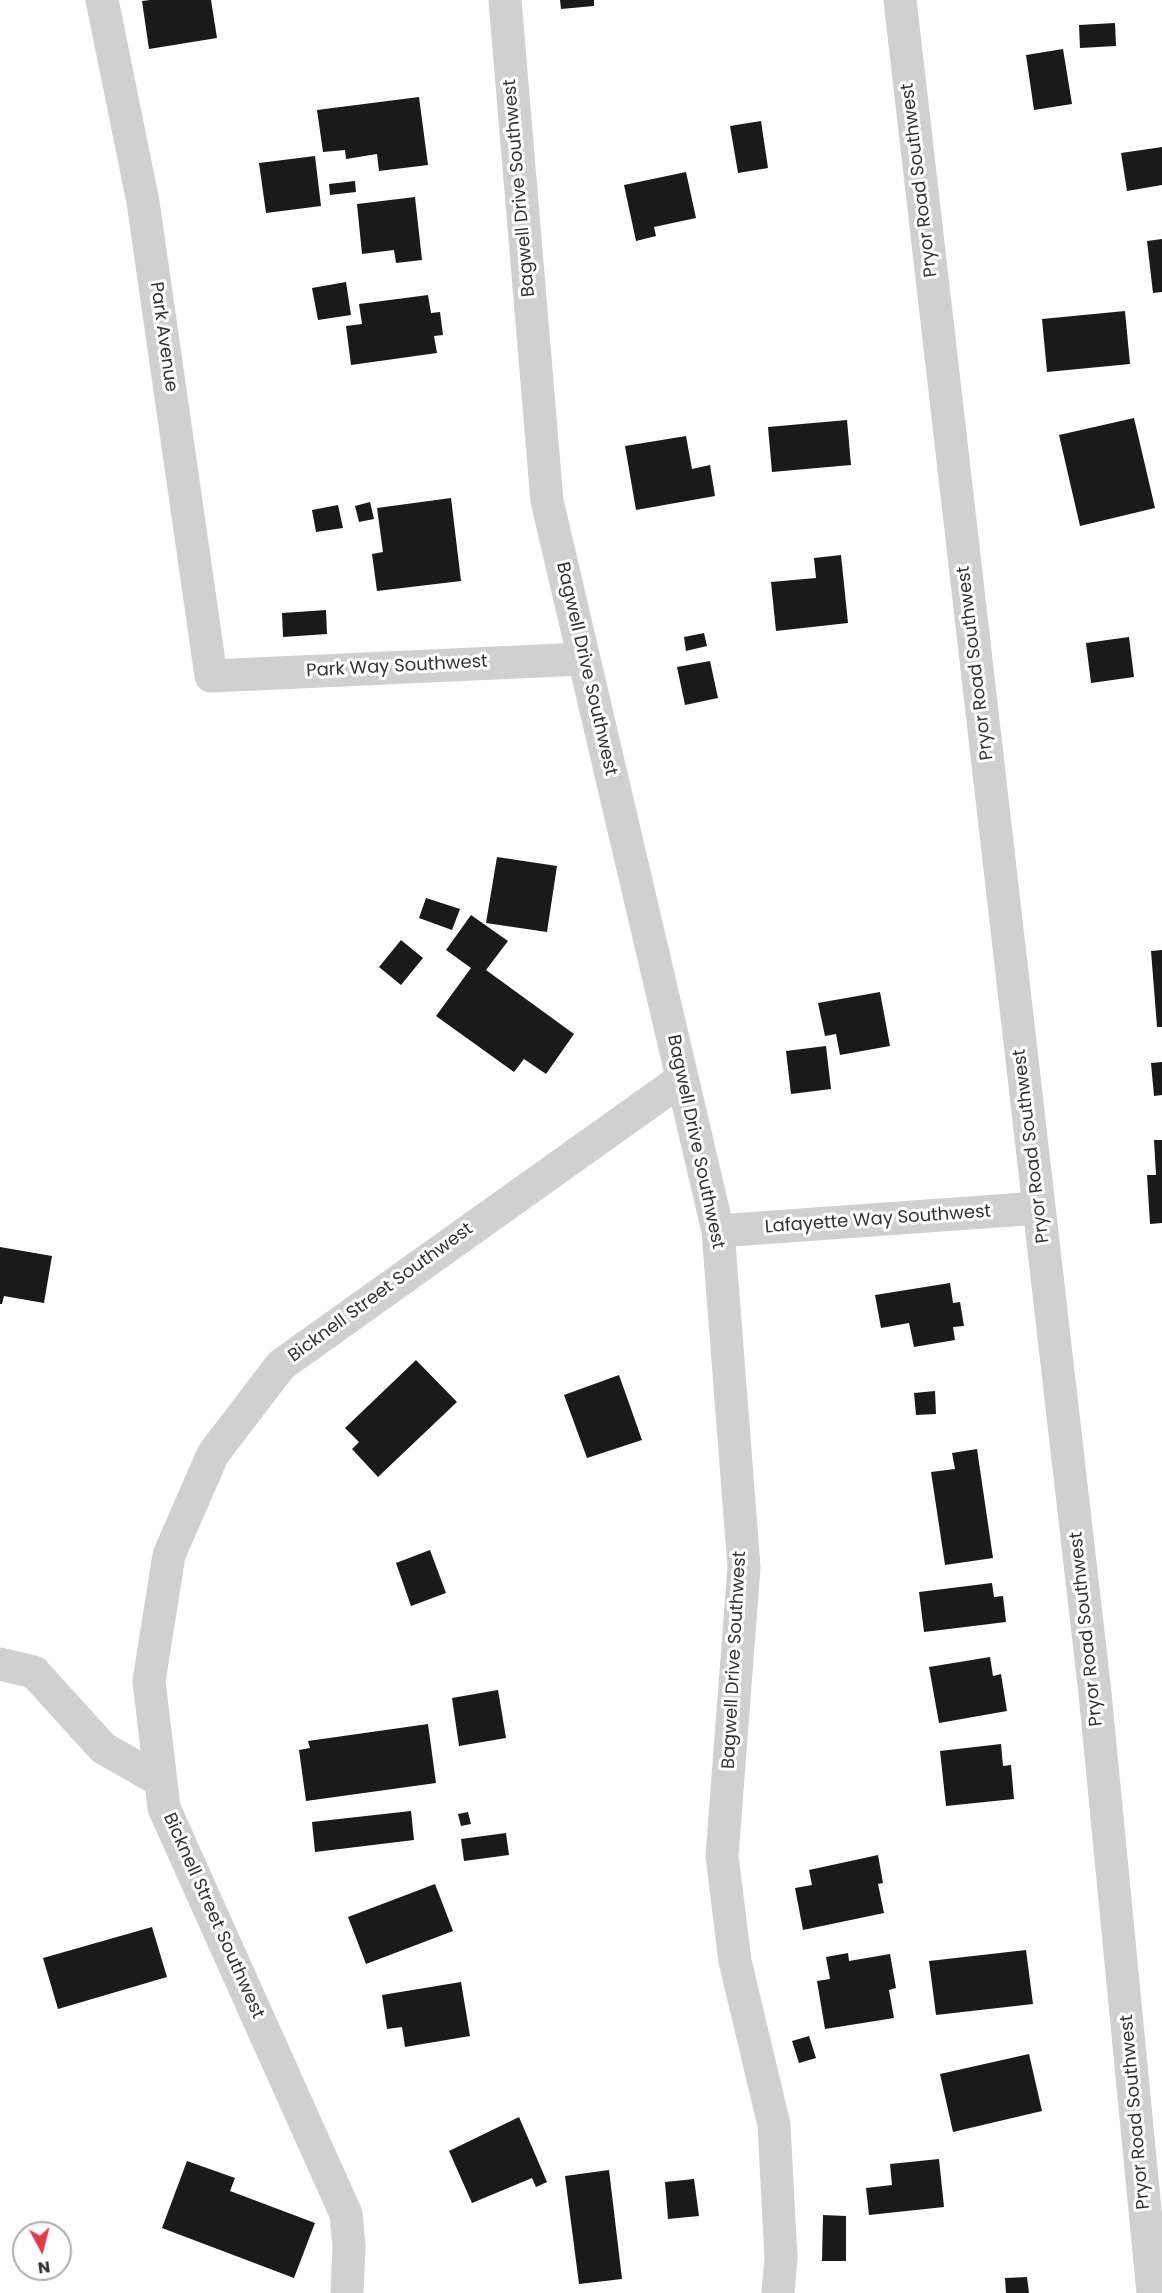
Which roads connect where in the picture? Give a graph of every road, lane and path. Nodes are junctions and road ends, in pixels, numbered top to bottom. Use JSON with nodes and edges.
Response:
{"nodes":[{"id":1,"x":102,"y":0,"type":"edge"},
{"id":2,"x":505,"y":0,"type":"edge"},
{"id":3,"x":900,"y":0,"type":"edge"},
{"id":4,"x":584,"y":659,"type":"junction"},
{"id":5,"x":211,"y":676,"type":"joint"},
{"id":6,"x":682,"y":1079,"type":"junction"},
{"id":7,"x":1039,"y":1208,"type":"junction"},
{"id":8,"x":717,"y":1231,"type":"junction"},
{"id":9,"x":0,"y":1664,"type":"edge"},
{"id":10,"x":161,"y":1781,"type":"junction"},
{"id":11,"x":347,"y":2293,"type":"edge"},
{"id":12,"x":778,"y":2293,"type":"edge"},
{"id":13,"x":1153,"y":2293,"type":"edge"}],
"edges":[{"from":1,"to":5,"type":"street","name":"Park Avenue"},
{"from":2,"to":4,"type":"street","name":"Bagwell Drive Southwest"},
{"from":3,"to":7,"type":"street","name":"Pryor Road Southwest"},
{"from":4,"to":5,"type":"street","name":"Park Way Southwest"},
{"from":4,"to":6,"type":"street","name":"Bagwell Drive Southwest"},
{"from":6,"to":8,"type":"street","name":"Bagwell Drive Southwest"},
{"from":6,"to":10,"type":"street","name":"Bicknell Street Southwest"},
{"from":7,"to":8,"type":"street","name":"Lafayette Way Southwest"},
{"from":7,"to":13,"type":"street","name":"Pryor Road Southwest"},
{"from":8,"to":12,"type":"street","name":"Bagwell Drive Southwest"},
{"from":9,"to":10,"type":"street"},
{"from":10,"to":11,"type":"street","name":"Bicknell Street Southwest"}]}
